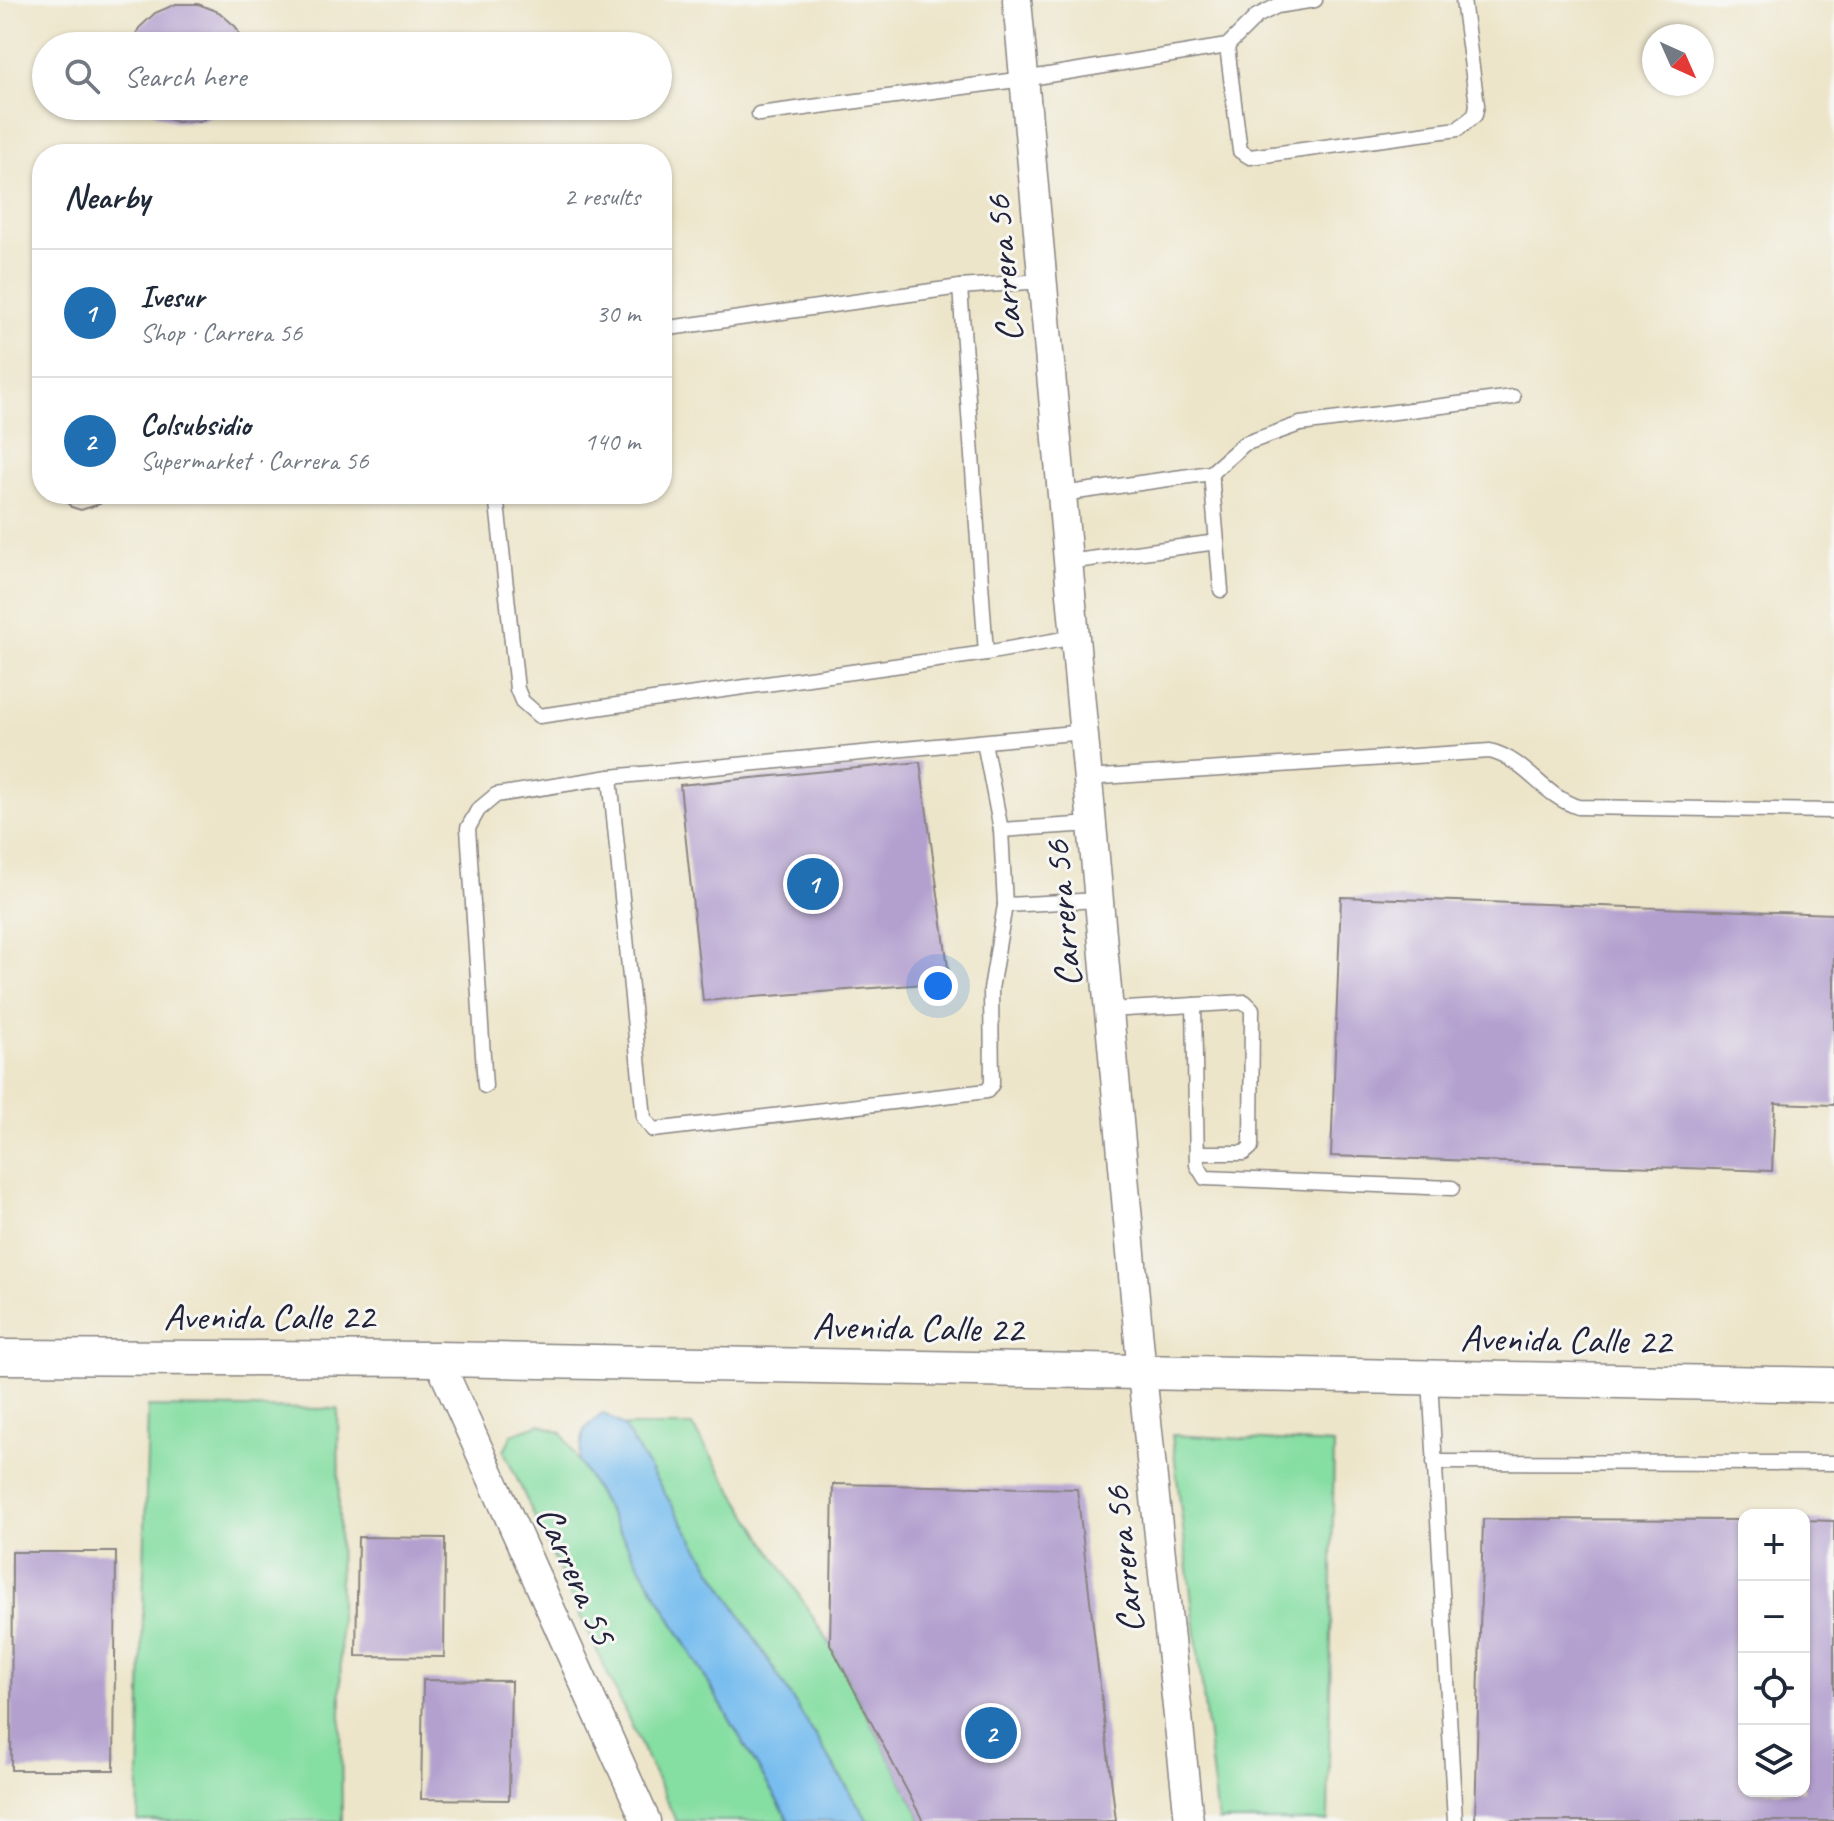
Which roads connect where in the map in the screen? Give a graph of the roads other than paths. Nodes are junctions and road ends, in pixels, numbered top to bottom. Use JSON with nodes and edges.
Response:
{"nodes":[{"id":1,"x":1017,"y":0,"type":"edge"},
{"id":2,"x":1315,"y":0,"type":"edge"},
{"id":3,"x":1463,"y":0,"type":"edge"},
{"id":4,"x":1227,"y":46,"type":"junction"},
{"id":5,"x":1024,"y":79,"type":"junction"},
{"id":6,"x":759,"y":114,"type":"dead end"},
{"id":7,"x":1043,"y":281,"type":"junction"},
{"id":8,"x":960,"y":287,"type":"junction"},
{"id":9,"x":672,"y":328,"type":"edge"},
{"id":10,"x":1513,"y":397,"type":"dead end"},
{"id":11,"x":1211,"y":473,"type":"junction"},
{"id":12,"x":1062,"y":494,"type":"junction"},
{"id":13,"x":497,"y":504,"type":"edge"},
{"id":14,"x":1217,"y":542,"type":"junction"},
{"id":15,"x":1068,"y":562,"type":"junction"},
{"id":16,"x":1221,"y":590,"type":"dead end"},
{"id":17,"x":1075,"y":637,"type":"junction"},
{"id":18,"x":986,"y":653,"type":"junction"},
{"id":19,"x":1083,"y":732,"type":"junction"},
{"id":20,"x":984,"y":742,"type":"junction"},
{"id":21,"x":610,"y":777,"type":"junction"},
{"id":22,"x":1087,"y":778,"type":"junction"},
{"id":23,"x":1834,"y":811,"type":"edge"},
{"id":24,"x":1092,"y":824,"type":"junction"},
{"id":25,"x":1001,"y":830,"type":"junction"},
{"id":26,"x":1098,"y":900,"type":"junction"},
{"id":27,"x":1005,"y":905,"type":"junction"},
{"id":28,"x":1194,"y":1005,"type":"junction"},
{"id":29,"x":1109,"y":1010,"type":"junction"},
{"id":30,"x":485,"y":1086,"type":"dead end"},
{"id":31,"x":1197,"y":1153,"type":"junction"},
{"id":32,"x":1452,"y":1188,"type":"dead end"},
{"id":33,"x":0,"y":1357,"type":"edge"},
{"id":34,"x":438,"y":1359,"type":"junction"},
{"id":35,"x":1142,"y":1374,"type":"junction"},
{"id":36,"x":1430,"y":1379,"type":"junction"},
{"id":37,"x":1834,"y":1385,"type":"edge"},
{"id":38,"x":1434,"y":1462,"type":"junction"},
{"id":39,"x":1834,"y":1463,"type":"edge"},
{"id":40,"x":646,"y":1821,"type":"edge"},
{"id":41,"x":1189,"y":1821,"type":"edge"},
{"id":42,"x":1455,"y":1821,"type":"edge"}],
"edges":[{"from":1,"to":5,"type":"street","name":"Carrera 56"},
{"from":2,"to":4,"type":"lane"},
{"from":3,"to":4,"type":"lane"},
{"from":4,"to":5,"type":"lane"},
{"from":5,"to":6,"type":"lane"},
{"from":5,"to":7,"type":"street","name":"Carrera 56"},
{"from":7,"to":8,"type":"lane"},
{"from":7,"to":12,"type":"street","name":"Carrera 56"},
{"from":8,"to":9,"type":"lane"},
{"from":8,"to":18,"type":"lane"},
{"from":10,"to":11,"type":"lane"},
{"from":11,"to":12,"type":"lane"},
{"from":11,"to":14,"type":"lane"},
{"from":12,"to":15,"type":"street","name":"Carrera 56"},
{"from":13,"to":18,"type":"lane"},
{"from":14,"to":15,"type":"lane"},
{"from":14,"to":16,"type":"lane"},
{"from":15,"to":17,"type":"street","name":"Carrera 56"},
{"from":17,"to":18,"type":"lane"},
{"from":17,"to":19,"type":"street","name":"Carrera 56"},
{"from":19,"to":20,"type":"lane"},
{"from":19,"to":22,"type":"street","name":"Carrera 56"},
{"from":20,"to":21,"type":"lane"},
{"from":20,"to":25,"type":"lane"},
{"from":21,"to":27,"type":"lane"},
{"from":21,"to":30,"type":"lane"},
{"from":22,"to":23,"type":"lane"},
{"from":22,"to":24,"type":"street","name":"Carrera 56"},
{"from":24,"to":25,"type":"lane"},
{"from":24,"to":26,"type":"street","name":"Carrera 56"},
{"from":25,"to":27,"type":"lane"},
{"from":26,"to":27,"type":"lane"},
{"from":26,"to":29,"type":"street","name":"Carrera 56"},
{"from":28,"to":29,"type":"lane"},
{"from":28,"to":31,"type":"lane"},
{"from":28,"to":31,"type":"lane"},
{"from":29,"to":35,"type":"street","name":"Carrera 56"},
{"from":31,"to":32,"type":"lane"},
{"from":33,"to":34,"type":"street","name":"Avenida Calle 22"},
{"from":34,"to":35,"type":"street","name":"Avenida Calle 22"},
{"from":34,"to":40,"type":"street","name":"Carrera 55"},
{"from":35,"to":36,"type":"street","name":"Avenida Calle 22"},
{"from":35,"to":41,"type":"street","name":"Carrera 56"},
{"from":36,"to":37,"type":"street","name":"Avenida Calle 22"},
{"from":36,"to":38,"type":"lane"},
{"from":38,"to":39,"type":"lane"},
{"from":38,"to":42,"type":"lane"}]}
